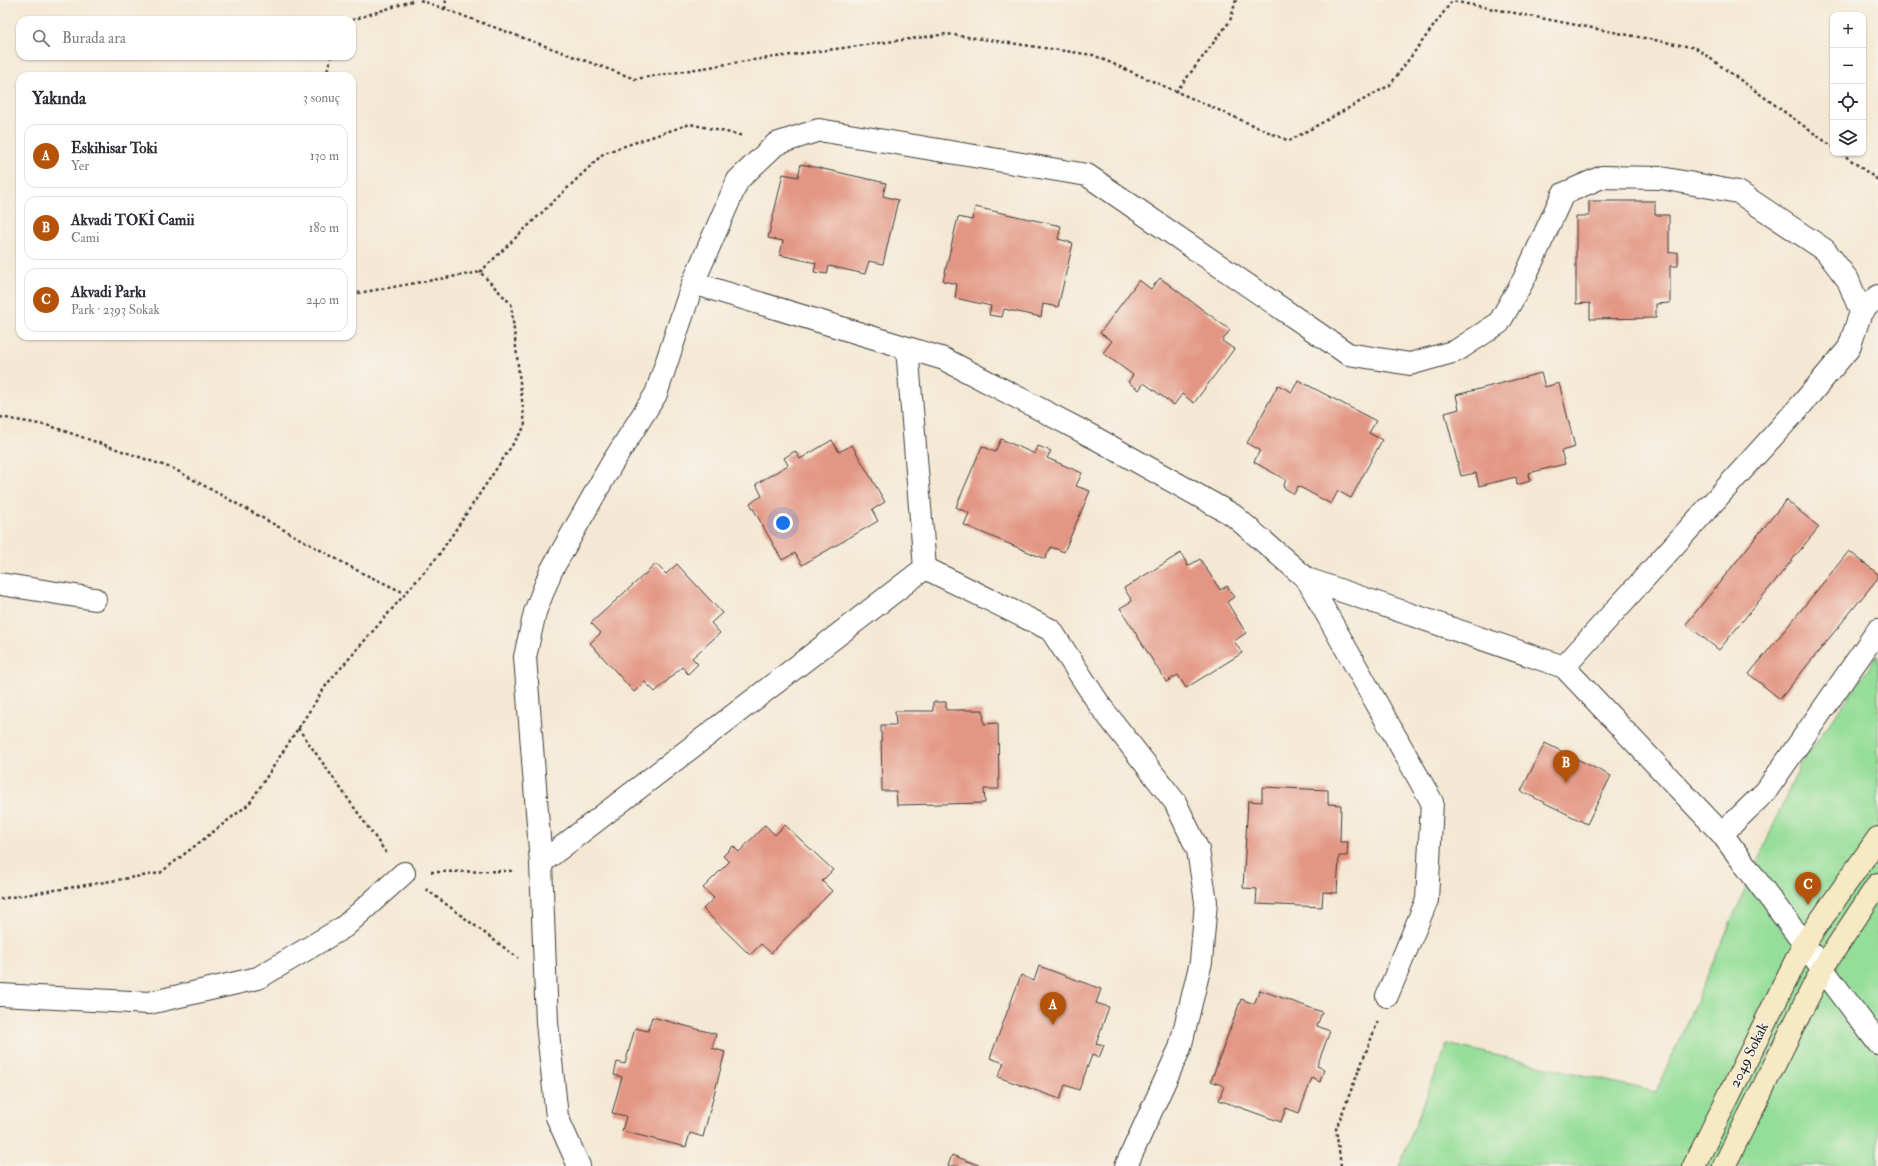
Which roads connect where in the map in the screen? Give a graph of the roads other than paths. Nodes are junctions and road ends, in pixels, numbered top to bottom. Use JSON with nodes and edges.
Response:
{"nodes":[{"id":1,"x":693,"y":283,"type":"junction"},
{"id":2,"x":1878,"y":296,"type":"edge"},
{"id":3,"x":1861,"y":312,"type":"junction"},
{"id":4,"x":907,"y":348,"type":"junction"},
{"id":5,"x":924,"y":568,"type":"junction"},
{"id":6,"x":1307,"y":580,"type":"junction"},
{"id":7,"x":0,"y":584,"type":"edge"},
{"id":8,"x":95,"y":599,"type":"dead end"},
{"id":9,"x":1878,"y":630,"type":"edge"},
{"id":10,"x":1564,"y":666,"type":"junction"},
{"id":11,"x":1722,"y":834,"type":"junction"},
{"id":12,"x":1878,"y":838,"type":"edge"},
{"id":13,"x":541,"y":864,"type":"junction"},
{"id":14,"x":404,"y":873,"type":"road end"},
{"id":15,"x":1878,"y":884,"type":"edge"},
{"id":16,"x":1804,"y":944,"type":"junction"},
{"id":17,"x":1822,"y":969,"type":"junction"},
{"id":18,"x":0,"y":995,"type":"edge"},
{"id":19,"x":1387,"y":996,"type":"road end"},
{"id":20,"x":1878,"y":1043,"type":"edge"},
{"id":21,"x":579,"y":1166,"type":"edge"},
{"id":22,"x":1126,"y":1166,"type":"edge"},
{"id":23,"x":1694,"y":1166,"type":"edge"},
{"id":24,"x":1724,"y":1166,"type":"edge"}],
"edges":[{"from":1,"to":3,"type":"street"},
{"from":1,"to":4,"type":"street"},
{"from":1,"to":13,"type":"street"},
{"from":2,"to":3,"type":"street"},
{"from":3,"to":10,"type":"street"},
{"from":4,"to":5,"type":"street"},
{"from":4,"to":6,"type":"street"},
{"from":5,"to":13,"type":"street"},
{"from":5,"to":22,"type":"street"},
{"from":6,"to":10,"type":"street"},
{"from":6,"to":19,"type":"street"},
{"from":7,"to":8,"type":"street"},
{"from":9,"to":11,"type":"street"},
{"from":10,"to":11,"type":"street"},
{"from":11,"to":16,"type":"street"},
{"from":12,"to":16,"type":"main road","name":"2049 Sokak"},
{"from":13,"to":21,"type":"street"},
{"from":14,"to":18,"type":"street"},
{"from":15,"to":17,"type":"main road","name":"2049 Sokak"},
{"from":16,"to":17,"type":"street"},
{"from":16,"to":23,"type":"main road","name":"2049 Sokak"},
{"from":17,"to":20,"type":"street"},
{"from":17,"to":24,"type":"main road","name":"2049 Sokak"}]}
